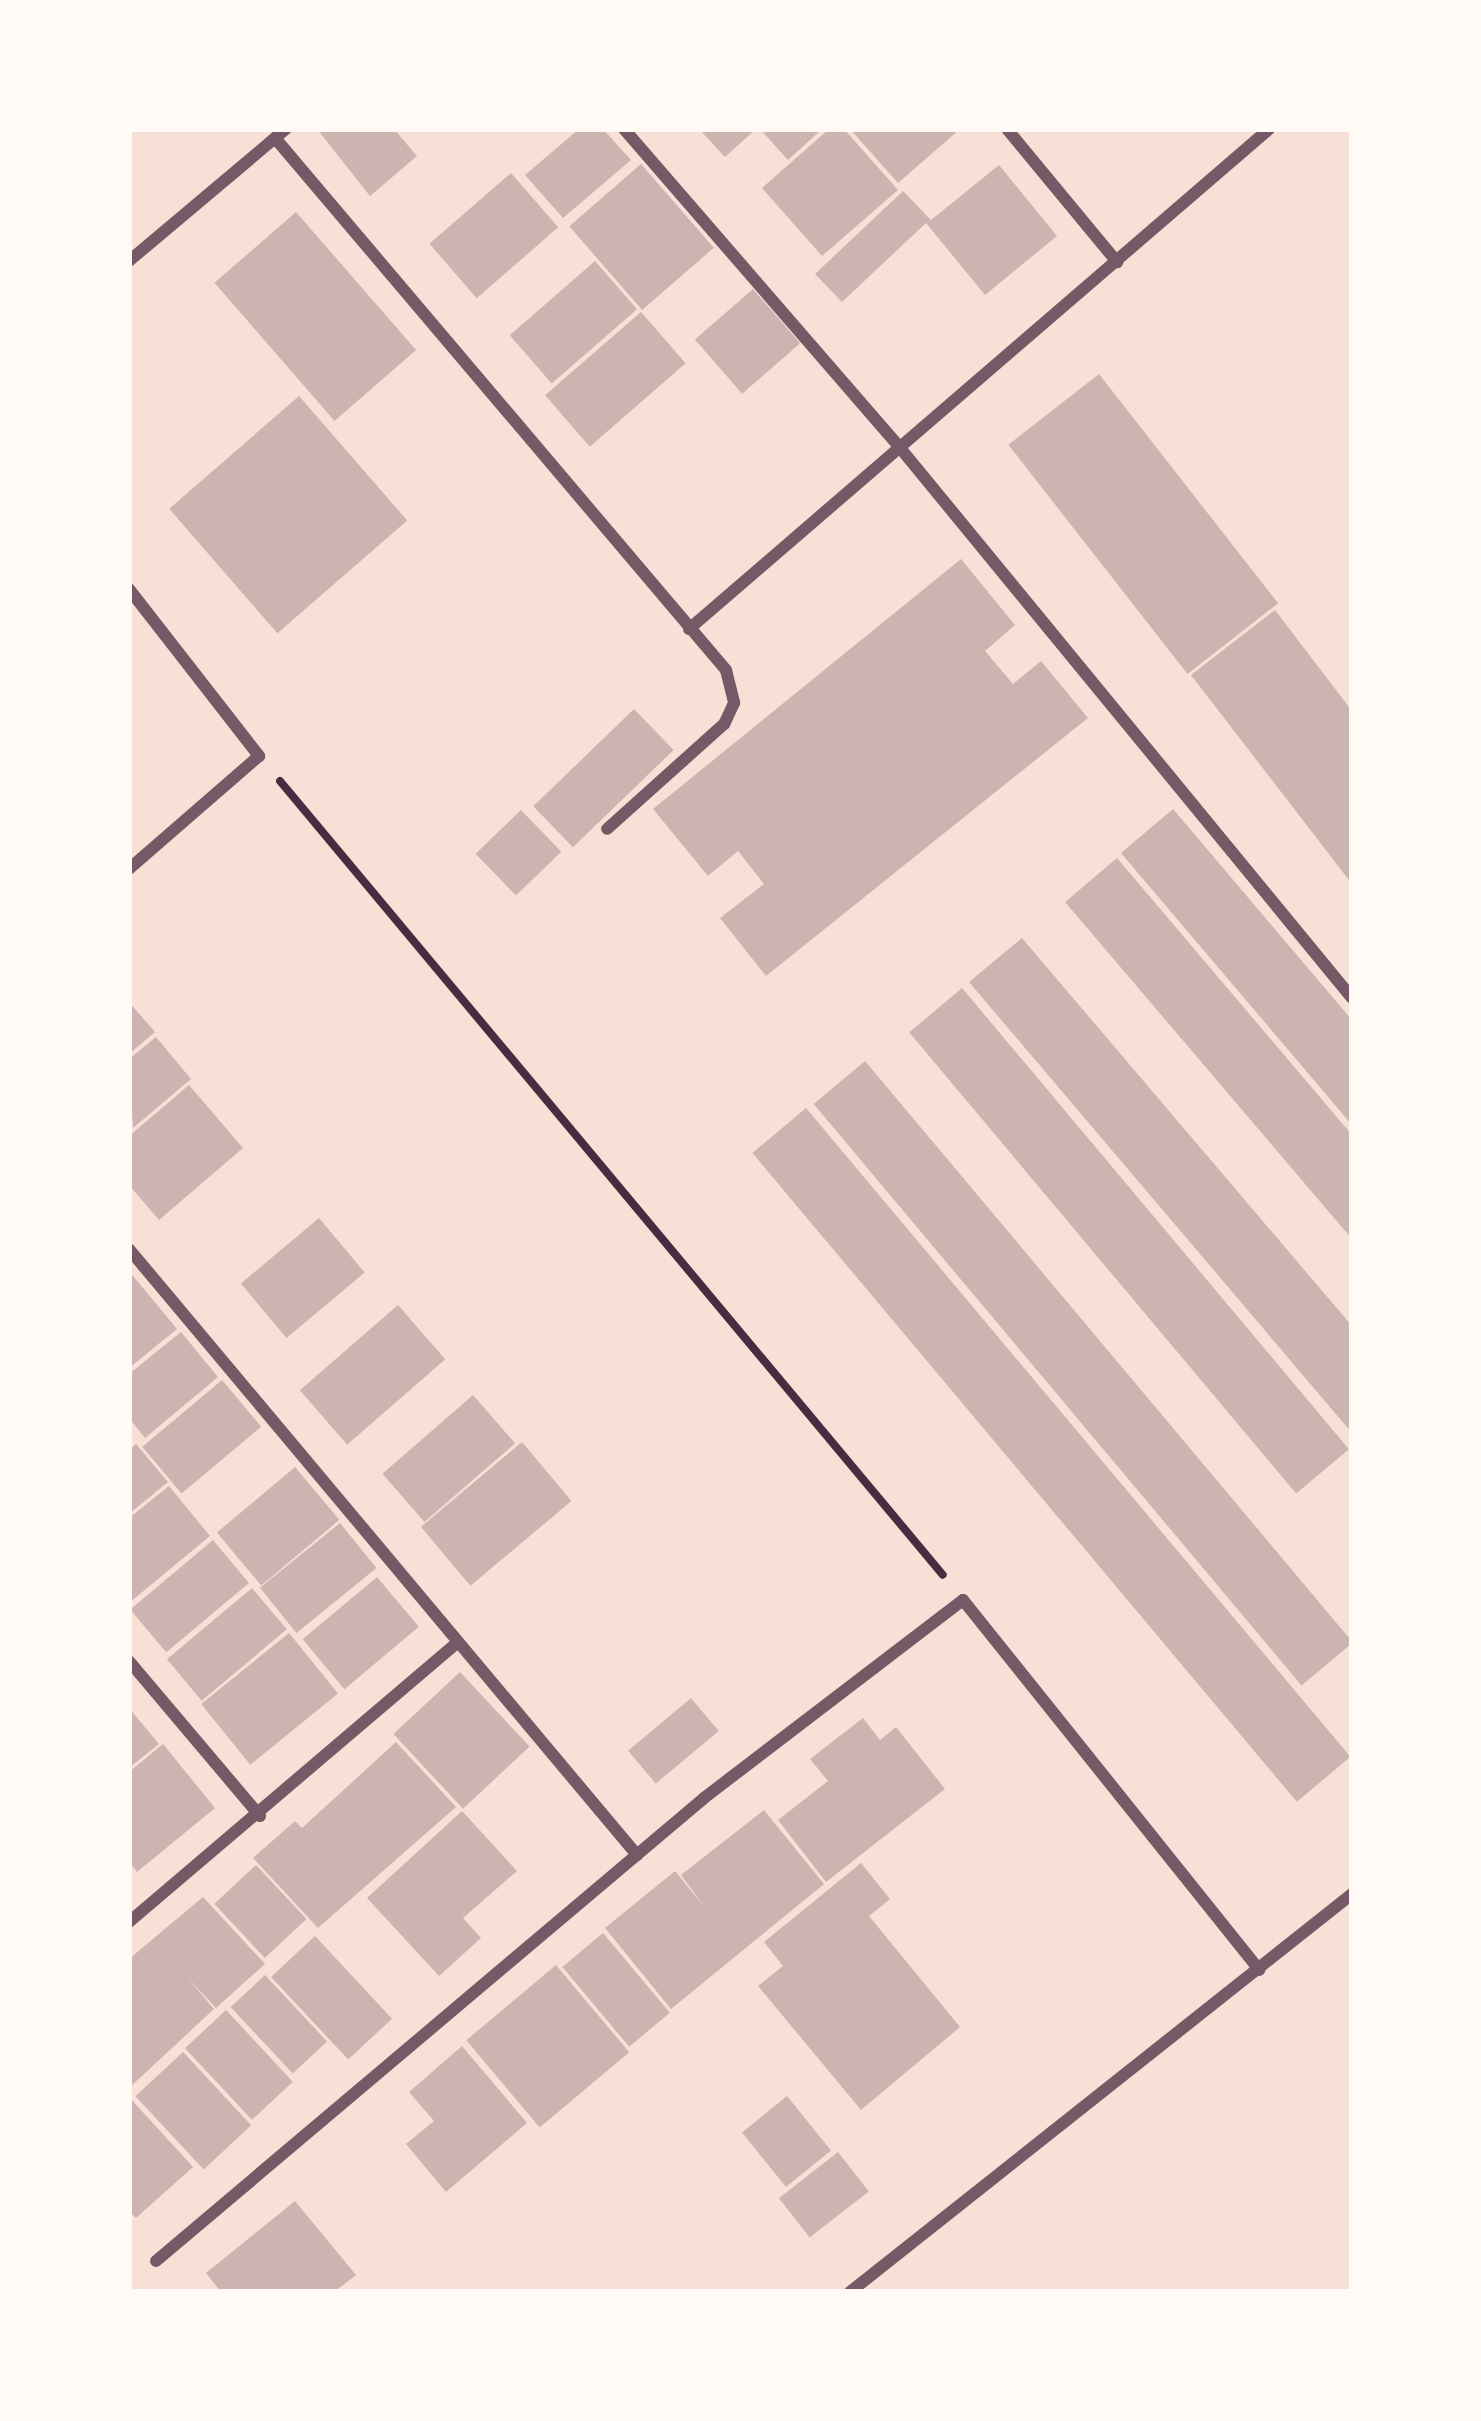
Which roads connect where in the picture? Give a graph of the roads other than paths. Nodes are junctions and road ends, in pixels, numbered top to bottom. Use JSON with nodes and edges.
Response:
{"nodes":[{"id":1,"x":624,"y":129,"type":"edge"},
{"id":2,"x":1007,"y":129,"type":"edge"},
{"id":3,"x":1269,"y":129,"type":"edge"},
{"id":4,"x":280,"y":134,"type":"edge"},
{"id":5,"x":129,"y":261,"type":"edge"},
{"id":6,"x":1117,"y":262,"type":"junction"},
{"id":7,"x":901,"y":449,"type":"junction"},
{"id":8,"x":129,"y":589,"type":"edge"},
{"id":9,"x":689,"y":629,"type":"junction"},
{"id":10,"x":607,"y":829,"type":"dead end"},
{"id":11,"x":129,"y":869,"type":"edge"},
{"id":12,"x":1352,"y":998,"type":"edge"},
{"id":13,"x":129,"y":1249,"type":"edge"},
{"id":14,"x":457,"y":1642,"type":"junction"},
{"id":15,"x":129,"y":1661,"type":"edge"},
{"id":16,"x":260,"y":1816,"type":"junction"},
{"id":17,"x":637,"y":1855,"type":"junction"},
{"id":18,"x":1352,"y":1894,"type":"edge"},
{"id":19,"x":129,"y":1922,"type":"edge"},
{"id":20,"x":1259,"y":1970,"type":"junction"},
{"id":21,"x":155,"y":2261,"type":"dead end"},
{"id":22,"x":850,"y":2292,"type":"edge"}],
"edges":[{"from":1,"to":7,"type":"street"},
{"from":2,"to":6,"type":"street"},
{"from":3,"to":6,"type":"street"},
{"from":4,"to":5,"type":"street"},
{"from":4,"to":9,"type":"street"},
{"from":6,"to":7,"type":"street"},
{"from":7,"to":9,"type":"street"},
{"from":7,"to":12,"type":"street"},
{"from":8,"to":11,"type":"street"},
{"from":9,"to":10,"type":"street"},
{"from":13,"to":14,"type":"street"},
{"from":14,"to":16,"type":"street"},
{"from":14,"to":17,"type":"street"},
{"from":15,"to":16,"type":"street"},
{"from":16,"to":19,"type":"street"},
{"from":17,"to":20,"type":"street"},
{"from":17,"to":21,"type":"street"},
{"from":18,"to":20,"type":"street"},
{"from":20,"to":22,"type":"street"}]}
